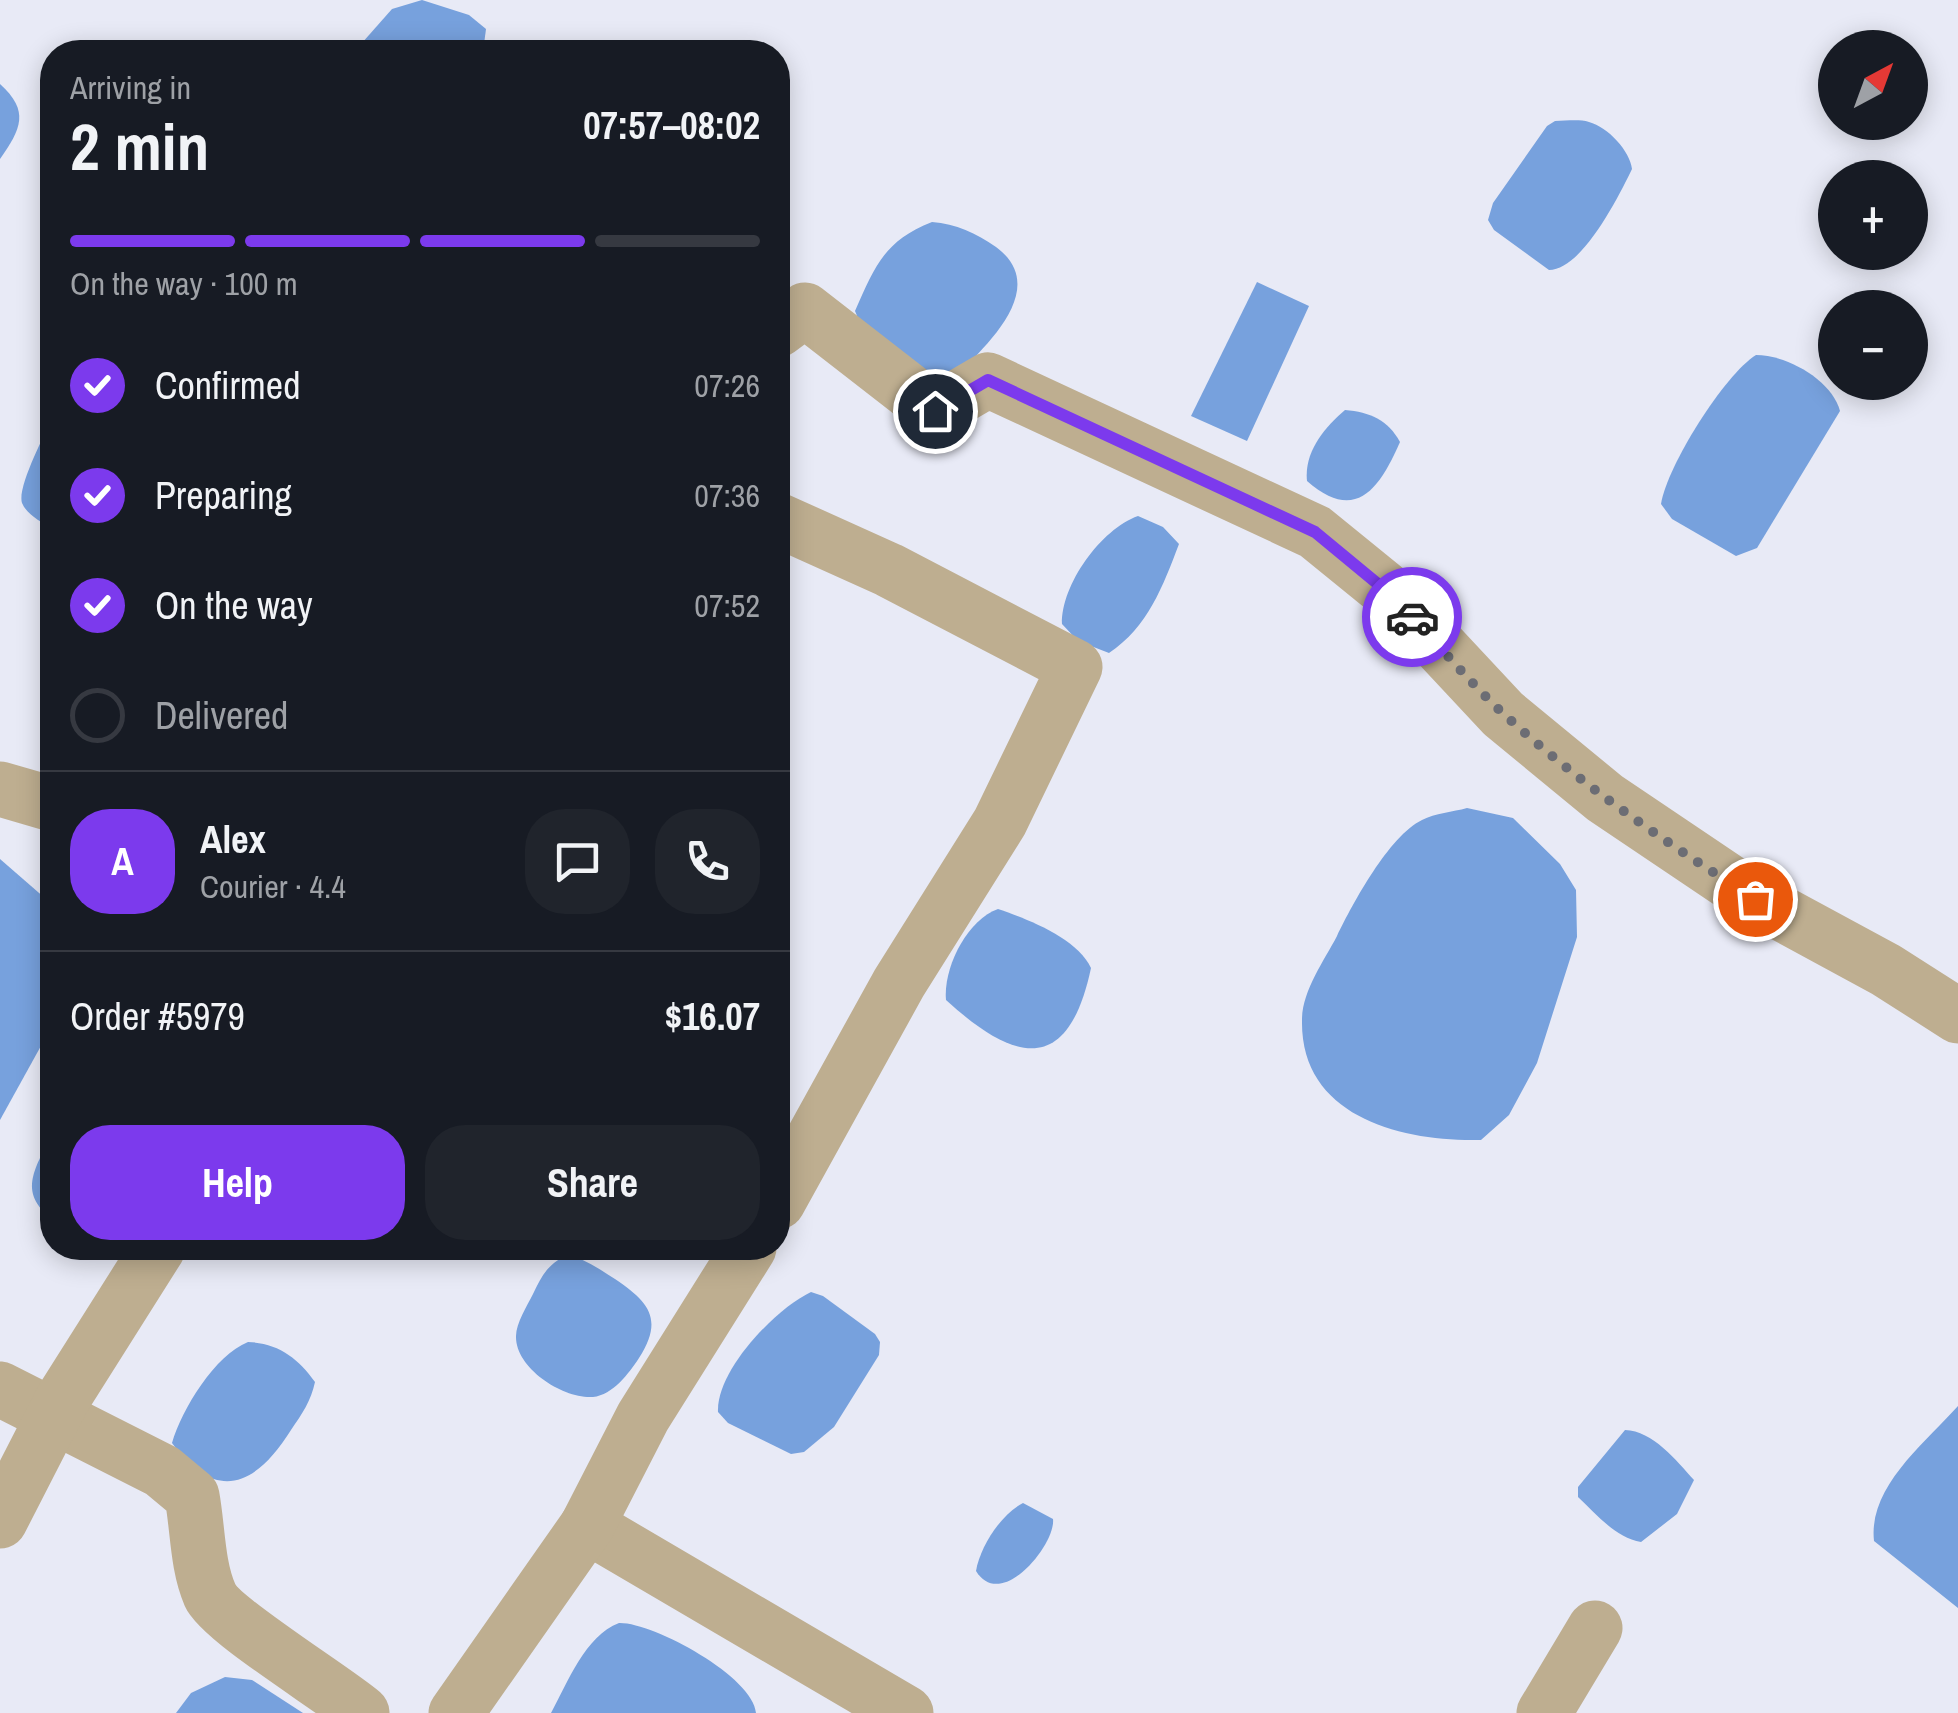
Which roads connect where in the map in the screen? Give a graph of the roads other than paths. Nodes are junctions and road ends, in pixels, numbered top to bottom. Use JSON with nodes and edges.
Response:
{"nodes":[{"id":1,"x":790,"y":321,"type":"edge"},
{"id":2,"x":790,"y":525,"type":"edge"},
{"id":3,"x":0,"y":789,"type":"edge"},
{"id":4,"x":40,"y":801,"type":"edge"},
{"id":5,"x":1958,"y":1016,"type":"edge"},
{"id":6,"x":790,"y":1180,"type":"edge"},
{"id":7,"x":150,"y":1260,"type":"edge"},
{"id":8,"x":742,"y":1260,"type":"edge"},
{"id":9,"x":0,"y":1389,"type":"edge"},
{"id":10,"x":54,"y":1414,"type":"junction"},
{"id":11,"x":0,"y":1521,"type":"edge"},
{"id":12,"x":586,"y":1526,"type":"junction"},
{"id":13,"x":1595,"y":1628,"type":"dead end"},
{"id":14,"x":362,"y":1713,"type":"edge"},
{"id":15,"x":456,"y":1713,"type":"edge"},
{"id":16,"x":906,"y":1713,"type":"edge"},
{"id":17,"x":1544,"y":1713,"type":"edge"}],
"edges":[{"from":1,"to":5,"type":"street"},
{"from":2,"to":6,"type":"street"},
{"from":3,"to":4,"type":"street"},
{"from":7,"to":10,"type":"street"},
{"from":8,"to":12,"type":"street"},
{"from":9,"to":10,"type":"street"},
{"from":10,"to":11,"type":"street"},
{"from":10,"to":14,"type":"street"},
{"from":12,"to":15,"type":"street"},
{"from":12,"to":16,"type":"street"},
{"from":13,"to":17,"type":"street"}]}
